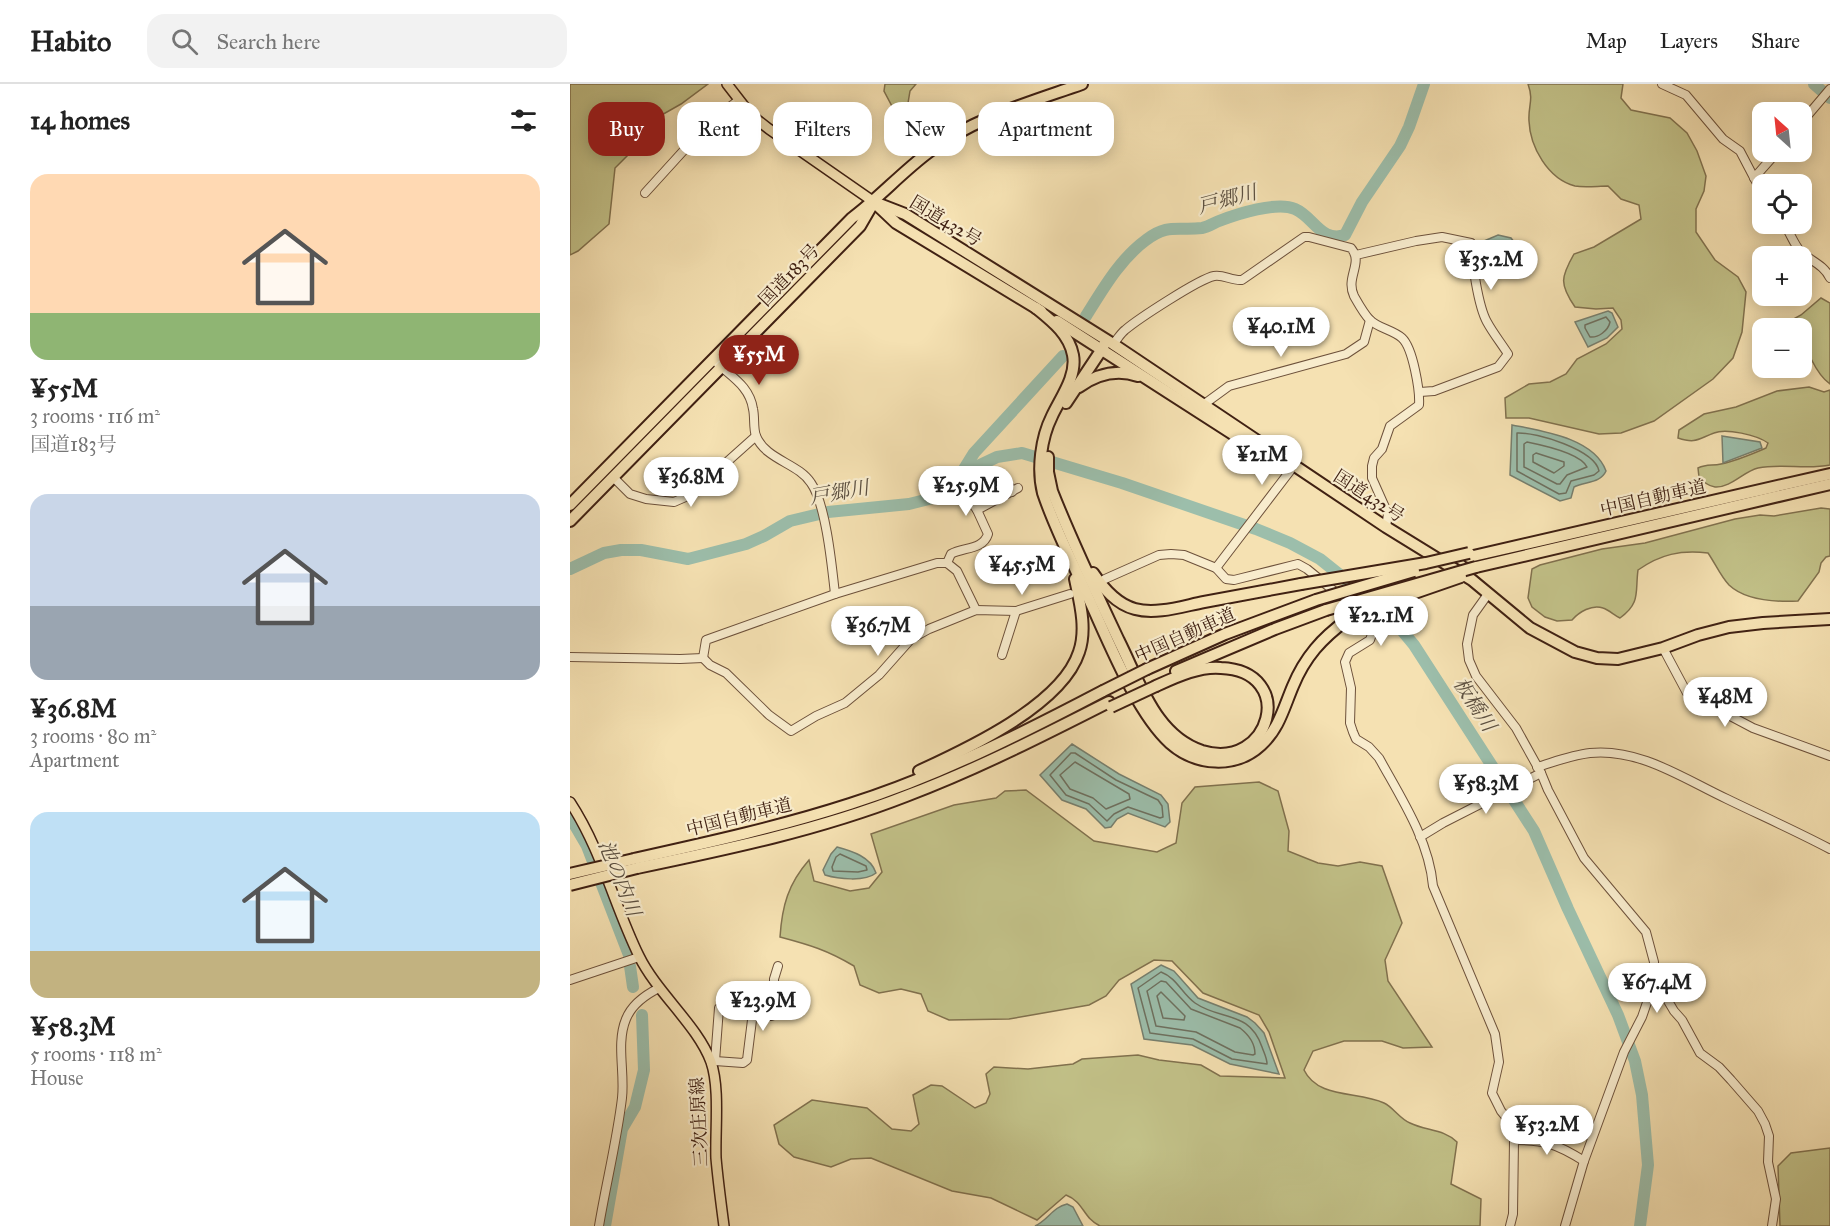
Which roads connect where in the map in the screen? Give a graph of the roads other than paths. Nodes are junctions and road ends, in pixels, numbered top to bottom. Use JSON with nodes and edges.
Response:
{"nodes":[{"id":1,"x":727,"y":84,"type":"edge"},
{"id":2,"x":1082,"y":84,"type":"edge"},
{"id":3,"x":1662,"y":84,"type":"edge"},
{"id":4,"x":1830,"y":89,"type":"edge"},
{"id":5,"x":739,"y":100,"type":"junction"},
{"id":6,"x":1812,"y":110,"type":"edge"},
{"id":7,"x":1768,"y":162,"type":"edge"},
{"id":8,"x":1752,"y":174,"type":"edge"},
{"id":9,"x":1758,"y":174,"type":"edge"},
{"id":10,"x":645,"y":193,"type":"dead end"},
{"id":11,"x":874,"y":202,"type":"junction"},
{"id":12,"x":1790,"y":234,"type":"edge"},
{"id":13,"x":1356,"y":255,"type":"junction"},
{"id":14,"x":1830,"y":278,"type":"edge"},
{"id":15,"x":1036,"y":308,"type":"junction"},
{"id":16,"x":1370,"y":320,"type":"junction"},
{"id":17,"x":1105,"y":345,"type":"junction"},
{"id":18,"x":718,"y":364,"type":"junction"},
{"id":19,"x":1147,"y":379,"type":"junction"},
{"id":20,"x":1420,"y":392,"type":"junction"},
{"id":21,"x":1067,"y":394,"type":"junction"},
{"id":22,"x":1203,"y":405,"type":"junction"},
{"id":23,"x":756,"y":436,"type":"junction"},
{"id":24,"x":1290,"y":471,"type":"junction"},
{"id":25,"x":1830,"y":474,"type":"edge"},
{"id":26,"x":614,"y":477,"type":"junction"},
{"id":27,"x":1006,"y":480,"type":"dead end"},
{"id":28,"x":1830,"y":484,"type":"edge"},
{"id":29,"x":970,"y":500,"type":"dead end"},
{"id":30,"x":570,"y":505,"type":"edge"},
{"id":31,"x":977,"y":510,"type":"junction"},
{"id":32,"x":570,"y":521,"type":"edge"},
{"id":33,"x":1386,"y":527,"type":"junction"},
{"id":34,"x":1073,"y":552,"type":"junction"},
{"id":35,"x":1473,"y":562,"type":"junction"},
{"id":36,"x":947,"y":563,"type":"junction"},
{"id":37,"x":1216,"y":568,"type":"junction"},
{"id":38,"x":1105,"y":579,"type":"dead end"},
{"id":39,"x":835,"y":594,"type":"junction"},
{"id":40,"x":1070,"y":594,"type":"dead end"},
{"id":41,"x":1488,"y":594,"type":"junction"},
{"id":42,"x":976,"y":610,"type":"junction"},
{"id":43,"x":1016,"y":610,"type":"junction"},
{"id":44,"x":1830,"y":620,"type":"edge"},
{"id":45,"x":1663,"y":648,"type":"junction"},
{"id":46,"x":1002,"y":655,"type":"dead end"},
{"id":47,"x":570,"y":657,"type":"edge"},
{"id":48,"x":703,"y":658,"type":"junction"},
{"id":49,"x":1155,"y":683,"type":"junction"},
{"id":50,"x":1830,"y":756,"type":"edge"},
{"id":51,"x":1539,"y":770,"type":"junction"},
{"id":52,"x":570,"y":802,"type":"edge"},
{"id":53,"x":851,"y":804,"type":"junction"},
{"id":54,"x":1420,"y":837,"type":"junction"},
{"id":55,"x":1830,"y":849,"type":"edge"},
{"id":56,"x":635,"y":863,"type":"junction"},
{"id":57,"x":570,"y":874,"type":"edge"},
{"id":58,"x":570,"y":885,"type":"edge"},
{"id":59,"x":639,"y":957,"type":"junction"},
{"id":60,"x":778,"y":966,"type":"dead end"},
{"id":61,"x":1655,"y":979,"type":"junction"},
{"id":62,"x":570,"y":980,"type":"edge"},
{"id":63,"x":659,"y":988,"type":"junction"},
{"id":64,"x":753,"y":1012,"type":"junction"},
{"id":65,"x":713,"y":1062,"type":"junction"},
{"id":66,"x":1514,"y":1140,"type":"junction"},
{"id":67,"x":1584,"y":1161,"type":"junction"},
{"id":68,"x":599,"y":1226,"type":"edge"},
{"id":69,"x":724,"y":1226,"type":"edge"},
{"id":70,"x":1510,"y":1226,"type":"edge"},
{"id":71,"x":1565,"y":1226,"type":"edge"},
{"id":72,"x":1772,"y":1226,"type":"edge"}],
"edges":[{"from":1,"to":5,"type":"main road"},
{"from":2,"to":11,"type":"highway","name":"国道183号"},
{"from":3,"to":8,"type":"street"},
{"from":4,"to":6,"type":"street"},
{"from":5,"to":10,"type":"street"},
{"from":5,"to":11,"type":"main road"},
{"from":7,"to":9,"type":"street"},
{"from":11,"to":15,"type":"highway","name":"国道432号"},
{"from":11,"to":17,"type":"highway","name":"国道432号"},
{"from":11,"to":18,"type":"highway","name":"国道183号"},
{"from":12,"to":14,"type":"street"},
{"from":13,"to":16,"type":"street"},
{"from":13,"to":17,"type":"street"},
{"from":13,"to":20,"type":"street"},
{"from":15,"to":17,"type":"highway","name":"国道432号"},
{"from":15,"to":21,"type":"highway"},
{"from":16,"to":20,"type":"street"},
{"from":16,"to":22,"type":"street"},
{"from":17,"to":19,"type":"highway","name":"国道432号"},
{"from":17,"to":21,"type":"highway"},
{"from":17,"to":22,"type":"highway","name":"国道432号"},
{"from":18,"to":23,"type":"street"},
{"from":18,"to":26,"type":"highway","name":"国道183号"},
{"from":18,"to":30,"type":"highway","name":"国道183号"},
{"from":19,"to":21,"type":"highway"},
{"from":19,"to":24,"type":"highway","name":"国道432号"},
{"from":20,"to":33,"type":"street"},
{"from":21,"to":34,"type":"highway"},
{"from":22,"to":33,"type":"highway","name":"国道432号"},
{"from":23,"to":26,"type":"street"},
{"from":23,"to":39,"type":"street"},
{"from":24,"to":37,"type":"street"},
{"from":24,"to":41,"type":"highway","name":"国道432号"},
{"from":25,"to":35,"type":"highway","name":"中国自動車道"},
{"from":26,"to":32,"type":"highway","name":"国道183号"},
{"from":27,"to":31,"type":"street"},
{"from":28,"to":35,"type":"highway","name":"中国自動車道"},
{"from":29,"to":31,"type":"street"},
{"from":31,"to":36,"type":"street"},
{"from":33,"to":41,"type":"highway","name":"国道432号"},
{"from":34,"to":35,"type":"highway","bridge":true},
{"from":34,"to":35,"type":"highway","bridge":true},
{"from":34,"to":49,"type":"highway"},
{"from":34,"to":53,"type":"highway"},
{"from":35,"to":49,"type":"highway","name":"中国自動車道","bridge":true},
{"from":35,"to":53,"type":"highway","name":"中国自動車道","bridge":true},
{"from":36,"to":39,"type":"street"},
{"from":36,"to":42,"type":"street"},
{"from":37,"to":38,"type":"street"},
{"from":37,"to":54,"type":"street"},
{"from":39,"to":48,"type":"street"},
{"from":40,"to":43,"type":"street"},
{"from":41,"to":45,"type":"highway","name":"国道432号"},
{"from":41,"to":51,"type":"street"},
{"from":42,"to":43,"type":"street"},
{"from":42,"to":48,"type":"street"},
{"from":43,"to":46,"type":"street"},
{"from":44,"to":45,"type":"highway","name":"国道432号"},
{"from":45,"to":50,"type":"street"},
{"from":47,"to":48,"type":"street"},
{"from":49,"to":56,"type":"highway","name":"中国自動車道"},
{"from":51,"to":54,"type":"street"},
{"from":51,"to":55,"type":"street"},
{"from":51,"to":61,"type":"street"},
{"from":52,"to":59,"type":"main road","name":"三次庄原線"},
{"from":53,"to":56,"type":"highway","name":"中国自動車道"},
{"from":54,"to":66,"type":"street"},
{"from":56,"to":57,"type":"highway","name":"中国自動車道","bridge":true},
{"from":56,"to":58,"type":"highway","name":"中国自動車道","bridge":true},
{"from":59,"to":62,"type":"street"},
{"from":59,"to":63,"type":"main road","name":"三次庄原線"},
{"from":60,"to":64,"type":"street"},
{"from":61,"to":67,"type":"street"},
{"from":61,"to":72,"type":"street"},
{"from":63,"to":65,"type":"main road","name":"三次庄原線"},
{"from":63,"to":68,"type":"street"},
{"from":64,"to":65,"type":"street"},
{"from":64,"to":65,"type":"street"},
{"from":65,"to":69,"type":"main road","name":"三次庄原線"},
{"from":66,"to":67,"type":"street"},
{"from":66,"to":70,"type":"street"},
{"from":67,"to":71,"type":"street"}]}
